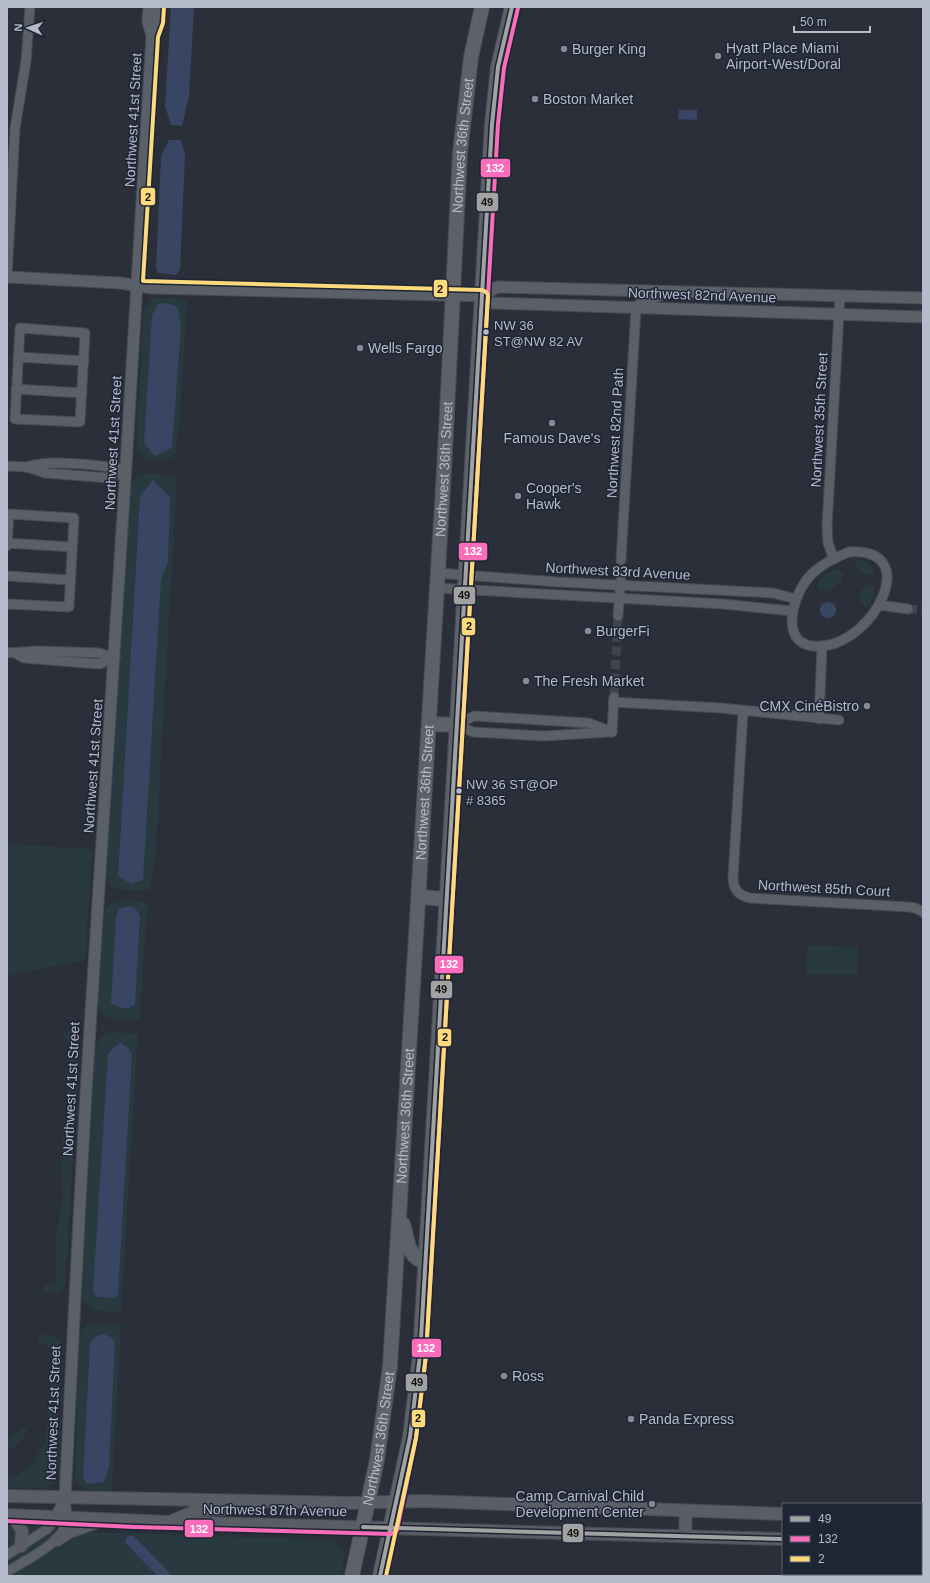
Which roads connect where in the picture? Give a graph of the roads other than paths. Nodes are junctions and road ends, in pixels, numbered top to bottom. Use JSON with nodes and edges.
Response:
{"nodes":[{"id":1,"x":30,"y":7,"type":"edge"},
{"id":2,"x":149,"y":7,"type":"edge"},
{"id":3,"x":158,"y":7,"type":"edge"},
{"id":4,"x":482,"y":7,"type":"edge"},
{"id":5,"x":512,"y":7,"type":"edge"},
{"id":6,"x":152,"y":36,"type":"junction"},
{"id":7,"x":7,"y":277,"type":"edge"},
{"id":8,"x":137,"y":286,"type":"junction"},
{"id":9,"x":667,"y":291,"type":"junction"},
{"id":10,"x":748,"y":293,"type":"junction"},
{"id":11,"x":454,"y":295,"type":"junction"},
{"id":12,"x":482,"y":296,"type":"junction"},
{"id":13,"x":840,"y":296,"type":"junction"},
{"id":14,"x":923,"y":298,"type":"edge"},
{"id":15,"x":636,"y":308,"type":"junction"},
{"id":16,"x":748,"y":312,"type":"junction"},
{"id":17,"x":839,"y":315,"type":"junction"},
{"id":18,"x":923,"y":317,"type":"edge"},
{"id":19,"x":18,"y":357,"type":"junction"},
{"id":20,"x":84,"y":361,"type":"junction"},
{"id":21,"x":7,"y":372,"type":"edge"},
{"id":22,"x":17,"y":373,"type":"junction"},
{"id":23,"x":16,"y":389,"type":"junction"},
{"id":24,"x":82,"y":393,"type":"junction"},
{"id":25,"x":7,"y":466,"type":"edge"},
{"id":26,"x":126,"y":470,"type":"junction"},
{"id":27,"x":7,"y":543,"type":"edge"},
{"id":28,"x":7,"y":546,"type":"edge"},
{"id":29,"x":72,"y":547,"type":"junction"},
{"id":30,"x":834,"y":559,"type":"junction"},
{"id":31,"x":621,"y":560,"type":"tunnel mouth"},
{"id":32,"x":438,"y":573,"type":"junction"},
{"id":33,"x":7,"y":576,"type":"edge"},
{"id":34,"x":465,"y":576,"type":"junction"},
{"id":35,"x":70,"y":580,"type":"junction"},
{"id":36,"x":620,"y":581,"type":"junction"},
{"id":37,"x":437,"y":588,"type":"junction"},
{"id":38,"x":465,"y":590,"type":"junction"},
{"id":39,"x":619,"y":599,"type":"junction"},
{"id":40,"x":796,"y":599,"type":"junction"},
{"id":41,"x":7,"y":604,"type":"edge"},
{"id":42,"x":879,"y":605,"type":"junction"},
{"id":43,"x":908,"y":609,"type":"tunnel mouth"},
{"id":44,"x":792,"y":611,"type":"junction"},
{"id":45,"x":618,"y":616,"type":"tunnel mouth"},
{"id":46,"x":822,"y":646,"type":"junction"},
{"id":47,"x":11,"y":653,"type":"edge"},
{"id":48,"x":115,"y":658,"type":"junction"},
{"id":49,"x":743,"y":711,"type":"junction"},
{"id":50,"x":522,"y":719,"type":"junction"},
{"id":51,"x":819,"y":719,"type":"junction"},
{"id":52,"x":839,"y":720,"type":"dead end"},
{"id":53,"x":429,"y":724,"type":"junction"},
{"id":54,"x":457,"y":725,"type":"junction"},
{"id":55,"x":612,"y":732,"type":"junction"},
{"id":56,"x":521,"y":735,"type":"junction"},
{"id":57,"x":419,"y":897,"type":"junction"},
{"id":58,"x":446,"y":899,"type":"junction"},
{"id":59,"x":923,"y":912,"type":"edge"},
{"id":60,"x":400,"y":1215,"type":"junction"},
{"id":61,"x":425,"y":1262,"type":"junction"},
{"id":62,"x":7,"y":1496,"type":"edge"},
{"id":63,"x":64,"y":1498,"type":"junction"},
{"id":64,"x":235,"y":1501,"type":"junction"},
{"id":65,"x":397,"y":1502,"type":"junction"},
{"id":66,"x":368,"y":1503,"type":"junction"},
{"id":67,"x":686,"y":1511,"type":"junction"},
{"id":68,"x":782,"y":1514,"type":"edge"},
{"id":69,"x":10,"y":1516,"type":"edge"},
{"id":70,"x":61,"y":1518,"type":"junction"},
{"id":71,"x":103,"y":1520,"type":"junction"},
{"id":72,"x":169,"y":1522,"type":"junction"},
{"id":73,"x":363,"y":1527,"type":"junction"},
{"id":74,"x":391,"y":1528,"type":"junction"},
{"id":75,"x":685,"y":1536,"type":"junction"},
{"id":76,"x":782,"y":1538,"type":"edge"},
{"id":77,"x":57,"y":1540,"type":"junction"},
{"id":78,"x":21,"y":1546,"type":"junction"},
{"id":79,"x":7,"y":1555,"type":"edge"},
{"id":80,"x":7,"y":1572,"type":"edge"},
{"id":81,"x":352,"y":1576,"type":"edge"},
{"id":82,"x":380,"y":1576,"type":"edge"}],
"edges":[{"from":1,"to":7,"type":"street"},
{"from":2,"to":6,"type":"street","name":"Northwest 41st Street"},
{"from":3,"to":6,"type":"street","name":"Northwest 41st Street"},
{"from":4,"to":11,"type":"main road","name":"Northwest 36th Street"},
{"from":5,"to":12,"type":"main road","name":"Northwest 36th Street"},
{"from":6,"to":8,"type":"street","name":"Northwest 41st Street"},
{"from":7,"to":8,"type":"street","name":"Northwest 82nd Avenue"},
{"from":8,"to":11,"type":"street","name":"Northwest 82nd Avenue"},
{"from":8,"to":26,"type":"street","name":"Northwest 41st Street"},
{"from":9,"to":10,"type":"street","name":"Northwest 82nd Avenue"},
{"from":9,"to":12,"type":"street","name":"Northwest 82nd Avenue"},
{"from":9,"to":15,"type":"street"},
{"from":10,"to":13,"type":"street","name":"Northwest 82nd Avenue"},
{"from":10,"to":16,"type":"street"},
{"from":11,"to":12,"type":"street","name":"Northwest 82nd Avenue"},
{"from":11,"to":32,"type":"main road","name":"Northwest 36th Street"},
{"from":12,"to":15,"type":"street","name":"Northwest 82nd Avenue"},
{"from":12,"to":34,"type":"main road","name":"Northwest 36th Street"},
{"from":13,"to":14,"type":"street","name":"Northwest 82nd Avenue"},
{"from":13,"to":17,"type":"street","name":"Northwest 35th Street"},
{"from":15,"to":16,"type":"street","name":"Northwest 82nd Avenue"},
{"from":15,"to":31,"type":"street","name":"Northwest 82nd Path"},
{"from":16,"to":17,"type":"street","name":"Northwest 82nd Avenue"},
{"from":17,"to":18,"type":"street","name":"Northwest 82nd Avenue"},
{"from":17,"to":30,"type":"street","name":"Northwest 35th Street"},
{"from":19,"to":20,"type":"street"},
{"from":19,"to":20,"type":"street"},
{"from":19,"to":22,"type":"street"},
{"from":20,"to":24,"type":"street"},
{"from":21,"to":22,"type":"street"},
{"from":22,"to":23,"type":"street"},
{"from":23,"to":24,"type":"street"},
{"from":23,"to":24,"type":"street"},
{"from":25,"to":26,"type":"street"},
{"from":26,"to":48,"type":"street","name":"Northwest 41st Street"},
{"from":27,"to":28,"type":"street"},
{"from":27,"to":29,"type":"street"},
{"from":27,"to":29,"type":"street"},
{"from":29,"to":35,"type":"street"},
{"from":30,"to":40,"type":"street"},
{"from":30,"to":42,"type":"street"},
{"from":32,"to":34,"type":"street","name":"Northwest 83rd Avenue"},
{"from":32,"to":37,"type":"main road","name":"Northwest 36th Street"},
{"from":33,"to":35,"type":"street"},
{"from":34,"to":36,"type":"street","name":"Northwest 83rd Avenue"},
{"from":34,"to":38,"type":"main road","name":"Northwest 36th Street"},
{"from":35,"to":41,"type":"street"},
{"from":36,"to":39,"type":"street"},
{"from":36,"to":40,"type":"street","name":"Northwest 83rd Avenue"},
{"from":37,"to":38,"type":"street","name":"Northwest 83rd Avenue"},
{"from":37,"to":53,"type":"main road","name":"Northwest 36th Street"},
{"from":38,"to":39,"type":"street","name":"Northwest 83rd Avenue"},
{"from":38,"to":54,"type":"main road","name":"Northwest 36th Street"},
{"from":39,"to":44,"type":"street","name":"Northwest 83rd Avenue"},
{"from":39,"to":45,"type":"street"},
{"from":40,"to":44,"type":"street"},
{"from":42,"to":43,"type":"street"},
{"from":42,"to":46,"type":"street"},
{"from":44,"to":46,"type":"street"},
{"from":46,"to":51,"type":"street"},
{"from":47,"to":48,"type":"street"},
{"from":48,"to":63,"type":"street","name":"Northwest 41st Street"},
{"from":49,"to":51,"type":"street"},
{"from":49,"to":55,"type":"street"},
{"from":49,"to":59,"type":"street","name":"Northwest 85th Court"},
{"from":50,"to":54,"type":"street"},
{"from":50,"to":55,"type":"street"},
{"from":50,"to":56,"type":"street"},
{"from":51,"to":52,"type":"street"},
{"from":53,"to":54,"type":"main road"},
{"from":53,"to":57,"type":"main road","name":"Northwest 36th Street"},
{"from":54,"to":56,"type":"street"},
{"from":54,"to":58,"type":"main road","name":"Northwest 36th Street"},
{"from":55,"to":56,"type":"street"},
{"from":57,"to":58,"type":"main road"},
{"from":57,"to":60,"type":"main road","name":"Northwest 36th Street"},
{"from":58,"to":61,"type":"main road","name":"Northwest 36th Street"},
{"from":60,"to":61,"type":"main road"},
{"from":60,"to":66,"type":"main road","name":"Northwest 36th Street"},
{"from":61,"to":65,"type":"main road","name":"Northwest 36th Street"},
{"from":62,"to":63,"type":"main road","name":"Northwest 87th Avenue"},
{"from":63,"to":64,"type":"main road","name":"Northwest 87th Avenue"},
{"from":63,"to":70,"type":"street","name":"Northwest 41st Street"},
{"from":64,"to":66,"type":"main road","name":"Northwest 87th Avenue"},
{"from":64,"to":72,"type":"main road"},
{"from":65,"to":66,"type":"main road","name":"Northwest 87th Avenue"},
{"from":65,"to":67,"type":"main road","name":"Northwest 87th Avenue"},
{"from":65,"to":74,"type":"main road","name":"Northwest 36th Street"},
{"from":66,"to":73,"type":"main road","name":"Northwest 36th Street"},
{"from":67,"to":68,"type":"main road","name":"Northwest 87th Avenue"},
{"from":67,"to":75,"type":"main road"},
{"from":69,"to":70,"type":"main road","name":"Northwest 87th Avenue"},
{"from":69,"to":78,"type":"main road"},
{"from":70,"to":71,"type":"main road","name":"Northwest 87th Avenue"},
{"from":70,"to":77,"type":"street","name":"Northwest 41st Street"},
{"from":70,"to":78,"type":"street","name":"Northwest 41st Street"},
{"from":71,"to":72,"type":"main road","name":"Northwest 87th Avenue"},
{"from":71,"to":77,"type":"main road"},
{"from":72,"to":73,"type":"main road","name":"Northwest 87th Avenue"},
{"from":73,"to":74,"type":"main road","name":"Northwest 87th Avenue"},
{"from":73,"to":81,"type":"main road","name":"Northwest 36th Street"},
{"from":74,"to":75,"type":"main road","name":"Northwest 87th Avenue"},
{"from":74,"to":82,"type":"main road","name":"Northwest 36th Street"},
{"from":75,"to":76,"type":"main road","name":"Northwest 87th Avenue"},
{"from":77,"to":80,"type":"street"},
{"from":78,"to":79,"type":"street","name":"Northwest 41st Street"}]}
